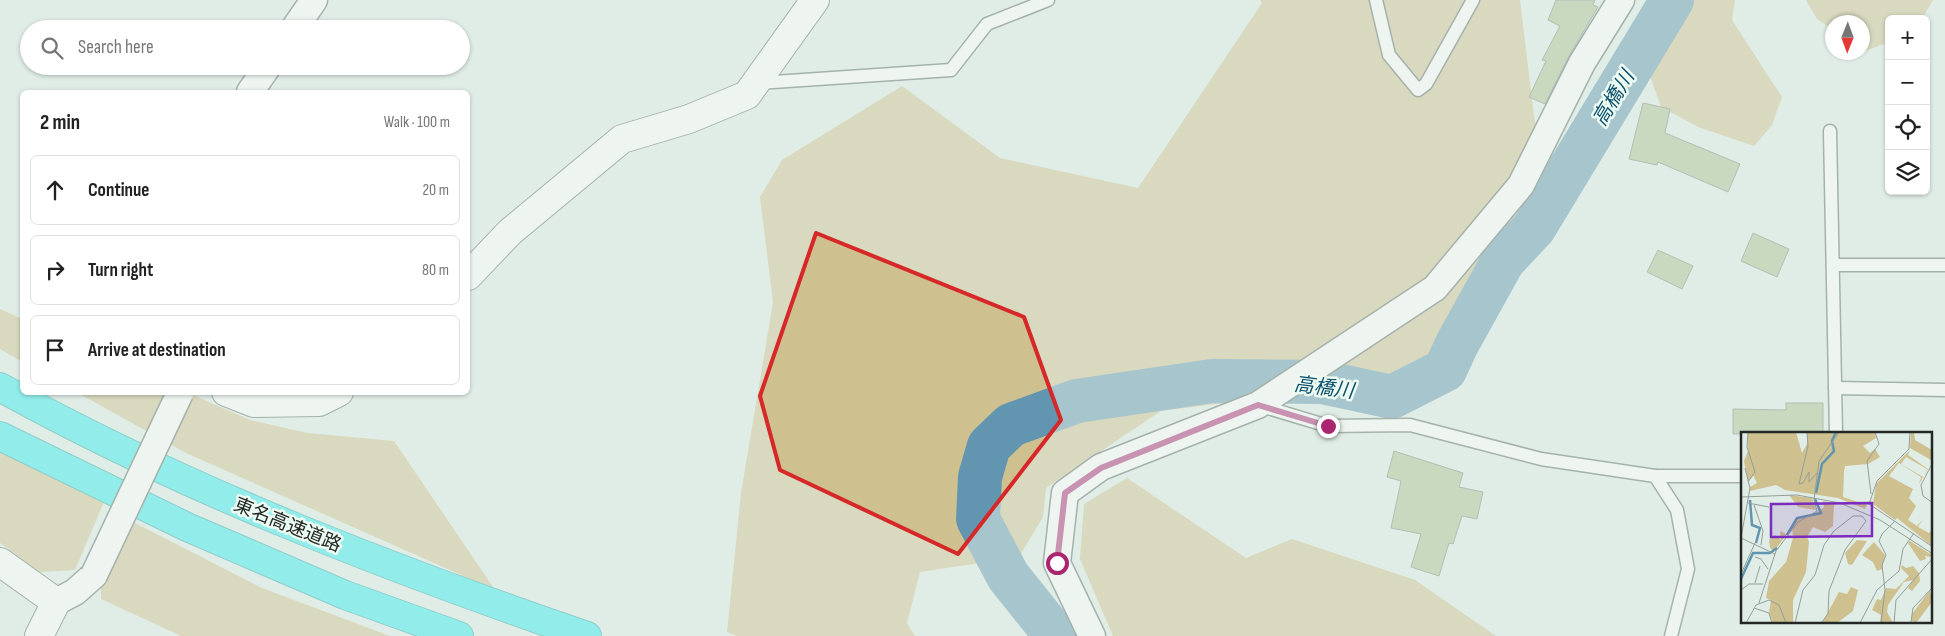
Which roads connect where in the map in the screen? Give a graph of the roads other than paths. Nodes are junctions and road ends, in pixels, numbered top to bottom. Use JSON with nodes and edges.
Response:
{"nodes":[{"id":1,"x":314,"y":0,"type":"edge"},
{"id":2,"x":815,"y":0,"type":"edge"},
{"id":3,"x":1048,"y":0,"type":"edge"},
{"id":4,"x":1376,"y":0,"type":"edge"},
{"id":5,"x":1473,"y":0,"type":"edge"},
{"id":6,"x":1621,"y":0,"type":"edge"},
{"id":7,"x":300,"y":20,"type":"edge"},
{"id":8,"x":262,"y":75,"type":"edge"},
{"id":9,"x":755,"y":84,"type":"junction"},
{"id":10,"x":251,"y":90,"type":"edge"},
{"id":11,"x":1830,"y":130,"type":"dead end"},
{"id":12,"x":1833,"y":265,"type":"junction"},
{"id":13,"x":1945,"y":265,"type":"edge"},
{"id":14,"x":470,"y":274,"type":"edge"},
{"id":15,"x":0,"y":387,"type":"edge"},
{"id":16,"x":1835,"y":388,"type":"junction"},
{"id":17,"x":1945,"y":390,"type":"edge"},
{"id":18,"x":179,"y":395,"type":"edge"},
{"id":19,"x":234,"y":395,"type":"edge"},
{"id":20,"x":333,"y":395,"type":"edge"},
{"id":21,"x":1258,"y":405,"type":"junction"},
{"id":22,"x":1836,"y":432,"type":"edge"},
{"id":23,"x":0,"y":436,"type":"edge"},
{"id":24,"x":1655,"y":476,"type":"junction"},
{"id":25,"x":1741,"y":476,"type":"edge"},
{"id":26,"x":0,"y":562,"type":"edge"},
{"id":27,"x":56,"y":602,"type":"junction"},
{"id":28,"x":39,"y":636,"type":"edge"},
{"id":29,"x":459,"y":636,"type":"edge"},
{"id":30,"x":587,"y":636,"type":"edge"},
{"id":31,"x":1092,"y":636,"type":"edge"},
{"id":32,"x":1671,"y":636,"type":"edge"}],
"edges":[{"from":1,"to":7,"type":"street"},
{"from":2,"to":9,"type":"street"},
{"from":3,"to":9,"type":"lane"},
{"from":4,"to":5,"type":"lane"},
{"from":6,"to":21,"type":"street"},
{"from":8,"to":10,"type":"street"},
{"from":9,"to":14,"type":"street"},
{"from":11,"to":12,"type":"lane"},
{"from":12,"to":13,"type":"lane"},
{"from":12,"to":16,"type":"lane"},
{"from":15,"to":30,"type":"highway","name":"東名高速道路"},
{"from":16,"to":17,"type":"lane"},
{"from":16,"to":22,"type":"lane"},
{"from":18,"to":27,"type":"street","bridge":true},
{"from":19,"to":20,"type":"street"},
{"from":21,"to":24,"type":"lane"},
{"from":21,"to":31,"type":"street"},
{"from":23,"to":29,"type":"highway"},
{"from":24,"to":25,"type":"lane"},
{"from":24,"to":32,"type":"lane"},
{"from":26,"to":27,"type":"street"},
{"from":27,"to":28,"type":"street"}]}
